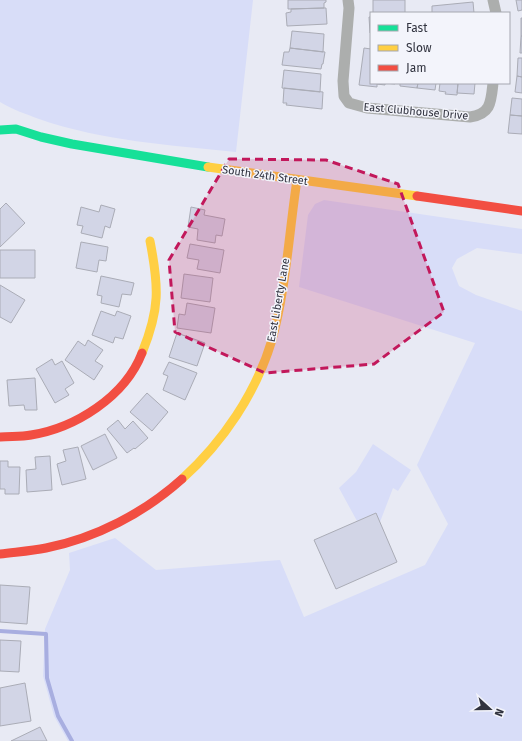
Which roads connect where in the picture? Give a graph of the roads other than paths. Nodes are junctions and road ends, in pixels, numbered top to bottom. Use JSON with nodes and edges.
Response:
{"nodes":[{"id":1,"x":348,"y":0,"type":"edge"},
{"id":2,"x":493,"y":0,"type":"edge"},
{"id":3,"x":496,"y":12,"type":"edge"},
{"id":4,"x":493,"y":84,"type":"edge"},
{"id":5,"x":5,"y":126,"type":"edge"},
{"id":6,"x":297,"y":180,"type":"junction"},
{"id":7,"x":522,"y":211,"type":"edge"},
{"id":8,"x":150,"y":241,"type":"dead end"},
{"id":9,"x":0,"y":437,"type":"edge"},
{"id":10,"x":0,"y":554,"type":"edge"}],
"edges":[{"from":1,"to":4,"type":"street","name":"East Clubhouse Drive"},
{"from":2,"to":3,"type":"street"},
{"from":5,"to":6,"type":"street","name":"South 24th Street"},
{"from":6,"to":7,"type":"street","name":"South 24th Street"},
{"from":6,"to":10,"type":"street","name":"East Liberty Lane"},
{"from":8,"to":9,"type":"street"}]}
